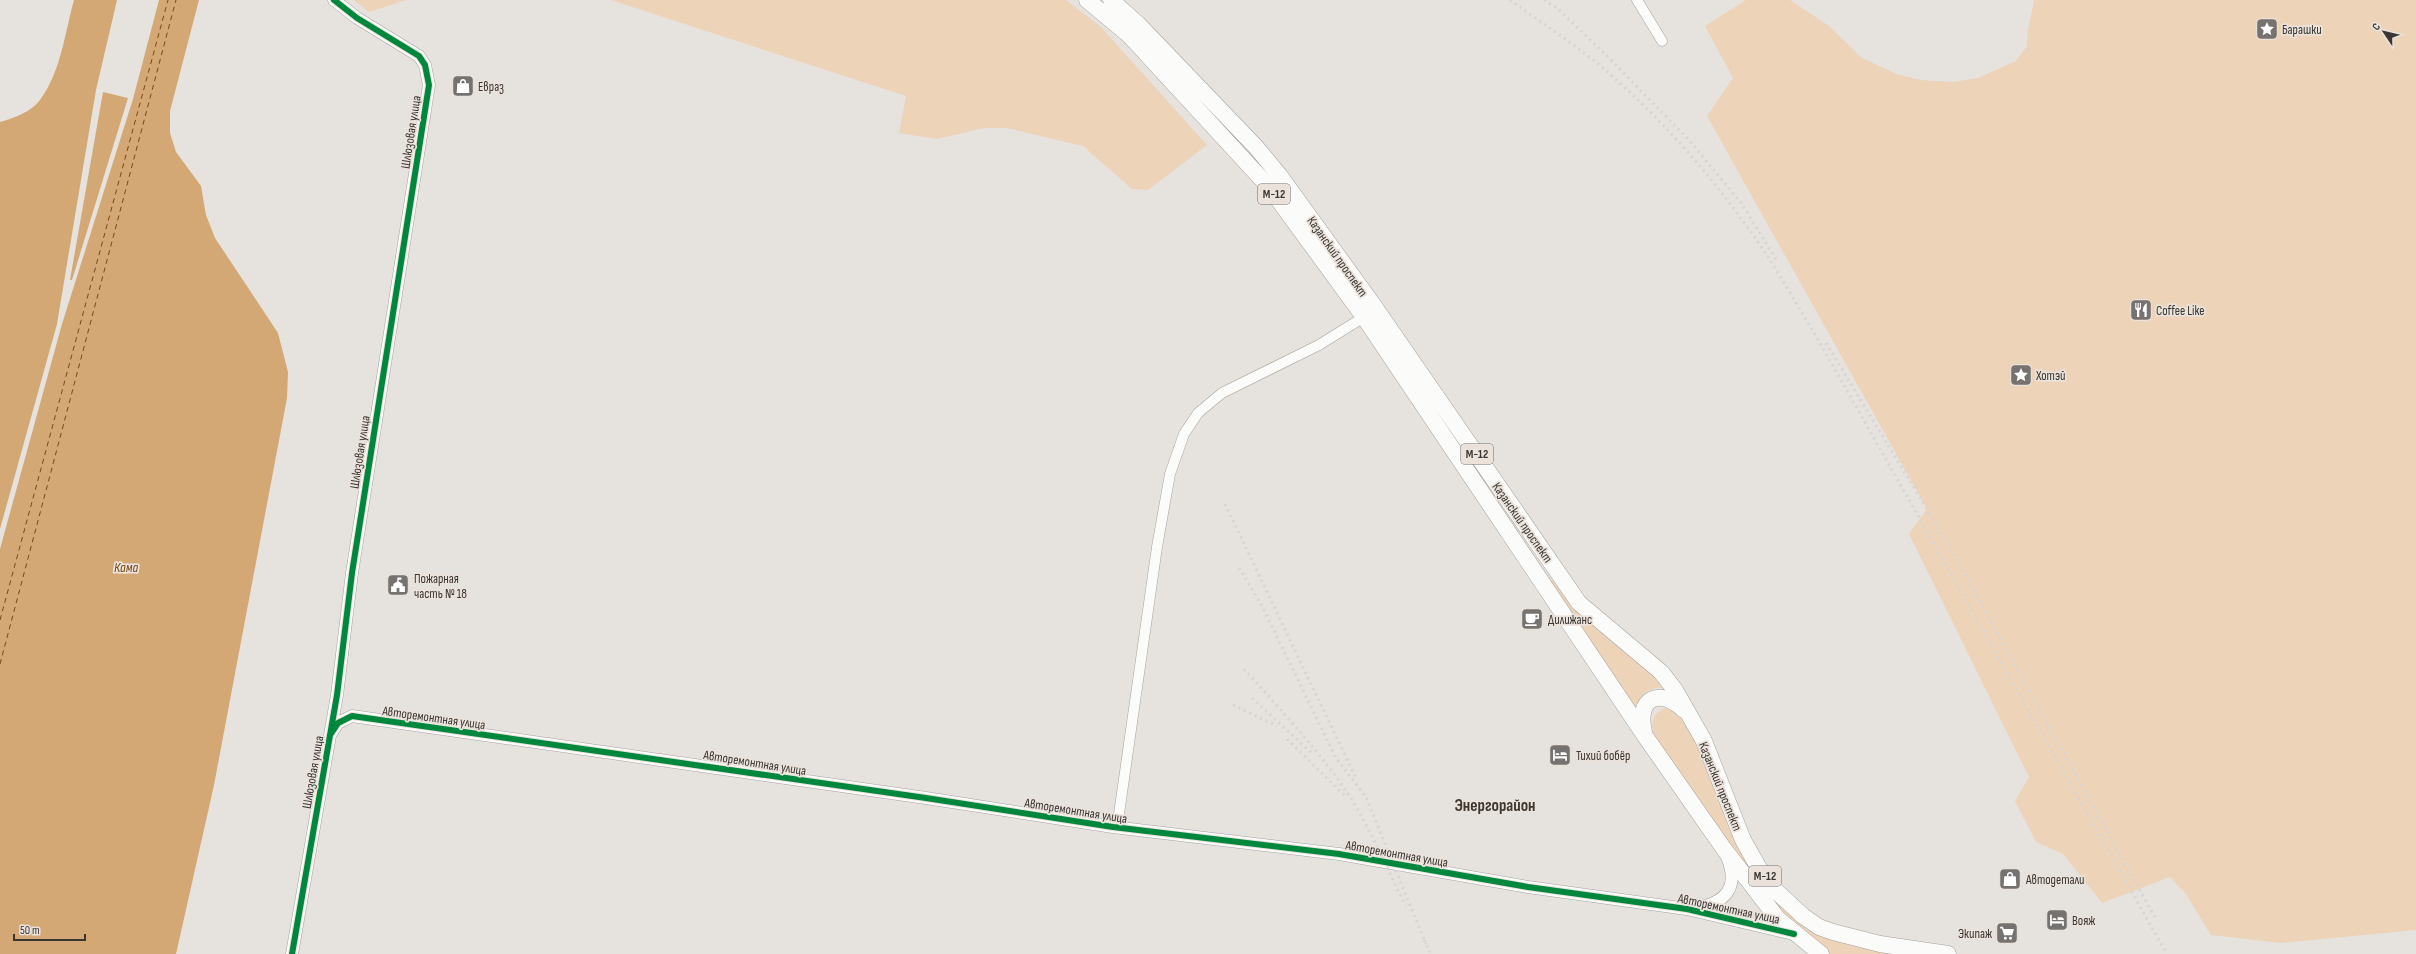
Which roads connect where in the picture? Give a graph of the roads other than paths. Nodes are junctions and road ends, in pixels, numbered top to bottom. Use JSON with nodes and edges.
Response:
{"nodes":[{"id":1,"x":334,"y":0,"type":"edge"},
{"id":2,"x":1088,"y":0,"type":"edge"},
{"id":3,"x":1111,"y":0,"type":"edge"},
{"id":4,"x":1637,"y":0,"type":"edge"},
{"id":5,"x":1662,"y":41,"type":"dead end"},
{"id":6,"x":1274,"y":182,"type":"junction"},
{"id":7,"x":1299,"y":215,"type":"junction"},
{"id":8,"x":1364,"y":317,"type":"junction"},
{"id":9,"x":337,"y":695,"type":"junction"},
{"id":10,"x":1690,"y":715,"type":"junction"},
{"id":11,"x":352,"y":716,"type":"junction"},
{"id":12,"x":330,"y":735,"type":"junction"},
{"id":13,"x":1645,"y":736,"type":"junction"},
{"id":14,"x":1117,"y":828,"type":"junction"},
{"id":15,"x":1724,"y":849,"type":"junction"},
{"id":16,"x":1687,"y":909,"type":"junction"},
{"id":17,"x":1794,"y":934,"type":"junction"},
{"id":18,"x":1923,"y":952,"type":"edge"},
{"id":19,"x":292,"y":954,"type":"edge"},
{"id":20,"x":1821,"y":954,"type":"edge"},
{"id":21,"x":1948,"y":954,"type":"edge"}],
"edges":[{"from":1,"to":9,"type":"street","name":"Шлюзовая улица"},
{"from":2,"to":6,"type":"main road","name":"Казанский проспект","number":"М-12"},
{"from":3,"to":6,"type":"main road","name":"Казанский проспект","number":"М-12"},
{"from":4,"to":5,"type":"street"},
{"from":6,"to":7,"type":"main road","name":"Казанский проспект","number":"М-12"},
{"from":7,"to":8,"type":"main road","name":"Казанский проспект","number":"М-12"},
{"from":7,"to":10,"type":"main road","name":"Казанский проспект","number":"М-12"},
{"from":8,"to":13,"type":"main road","name":"Казанский проспект","number":"М-12"},
{"from":8,"to":14,"type":"street"},
{"from":9,"to":11,"type":"street"},
{"from":9,"to":12,"type":"street","name":"Шлюзовая улица"},
{"from":10,"to":13,"type":"main road"},
{"from":10,"to":18,"type":"main road","name":"Казанский проспект","number":"М-12"},
{"from":11,"to":12,"type":"street"},
{"from":11,"to":14,"type":"street","name":"Авторемонтная улица"},
{"from":12,"to":19,"type":"street","name":"Шлюзовая улица"},
{"from":13,"to":15,"type":"main road","name":"Казанский проспект","number":"М-12"},
{"from":14,"to":16,"type":"street","name":"Авторемонтная улица"},
{"from":15,"to":16,"type":"street"},
{"from":15,"to":17,"type":"main road","name":"Казанский проспект","number":"М-12"},
{"from":16,"to":17,"type":"street","name":"Авторемонтная улица"},
{"from":17,"to":20,"type":"main road","name":"Казанский проспект","number":"М-12"},
{"from":18,"to":21,"type":"main road","name":"Казанский проспект","number":"М-12"}]}
